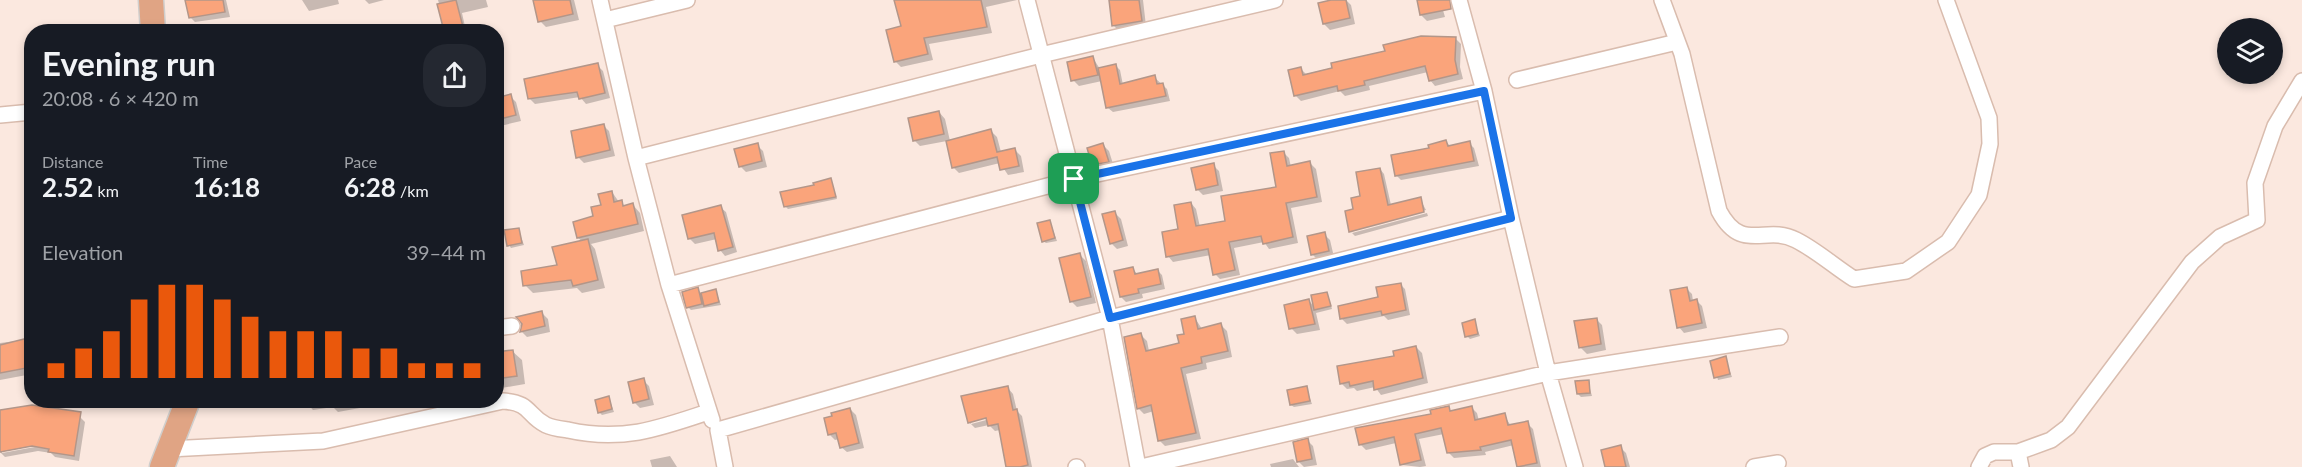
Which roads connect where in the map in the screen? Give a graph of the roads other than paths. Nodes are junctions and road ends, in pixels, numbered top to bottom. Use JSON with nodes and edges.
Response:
{"nodes":[{"id":1,"x":151,"y":0,"type":"edge"},
{"id":2,"x":600,"y":0,"type":"edge"},
{"id":3,"x":687,"y":0,"type":"edge"},
{"id":4,"x":1027,"y":0,"type":"edge"},
{"id":5,"x":1275,"y":0,"type":"edge"},
{"id":6,"x":1459,"y":0,"type":"edge"},
{"id":7,"x":1662,"y":0,"type":"edge"},
{"id":8,"x":1946,"y":0,"type":"edge"},
{"id":9,"x":605,"y":20,"type":"junction"},
{"id":10,"x":152,"y":24,"type":"edge"},
{"id":11,"x":1677,"y":42,"type":"junction"},
{"id":12,"x":1041,"y":55,"type":"junction"},
{"id":13,"x":1517,"y":80,"type":"dead end"},
{"id":14,"x":2302,"y":81,"type":"edge"},
{"id":15,"x":1484,"y":91,"type":"junction"},
{"id":16,"x":24,"y":113,"type":"edge"},
{"id":17,"x":0,"y":115,"type":"edge"},
{"id":18,"x":636,"y":158,"type":"junction"},
{"id":19,"x":1074,"y":179,"type":"junction"},
{"id":20,"x":1511,"y":218,"type":"junction"},
{"id":21,"x":669,"y":285,"type":"junction"},
{"id":22,"x":1110,"y":318,"type":"junction"},
{"id":23,"x":1780,"y":337,"type":"dead end"},
{"id":24,"x":1548,"y":373,"type":"junction"},
{"id":25,"x":504,"y":401,"type":"edge"},
{"id":26,"x":185,"y":408,"type":"edge"},
{"id":27,"x":472,"y":408,"type":"edge"},
{"id":28,"x":708,"y":412,"type":"junction"},
{"id":29,"x":718,"y":430,"type":"junction"},
{"id":30,"x":166,"y":458,"type":"edge"},
{"id":31,"x":2020,"y":459,"type":"edge"},
{"id":32,"x":1778,"y":463,"type":"dead end"},
{"id":33,"x":725,"y":467,"type":"edge"},
{"id":34,"x":1139,"y":467,"type":"edge"},
{"id":35,"x":1575,"y":467,"type":"edge"},
{"id":36,"x":1754,"y":467,"type":"edge"},
{"id":37,"x":1979,"y":467,"type":"edge"}],
"edges":[{"from":1,"to":10,"type":"main road"},
{"from":2,"to":9,"type":"street"},
{"from":3,"to":9,"type":"street"},
{"from":4,"to":12,"type":"street"},
{"from":5,"to":12,"type":"street"},
{"from":6,"to":15,"type":"street"},
{"from":7,"to":11,"type":"street"},
{"from":8,"to":11,"type":"street"},
{"from":9,"to":18,"type":"street"},
{"from":11,"to":13,"type":"street"},
{"from":12,"to":18,"type":"street"},
{"from":12,"to":19,"type":"street"},
{"from":14,"to":31,"type":"street"},
{"from":15,"to":19,"type":"street"},
{"from":15,"to":20,"type":"street"},
{"from":16,"to":17,"type":"street"},
{"from":18,"to":21,"type":"street"},
{"from":19,"to":21,"type":"street"},
{"from":19,"to":22,"type":"street"},
{"from":20,"to":22,"type":"street"},
{"from":20,"to":24,"type":"street"},
{"from":21,"to":28,"type":"street"},
{"from":22,"to":29,"type":"street"},
{"from":22,"to":34,"type":"street"},
{"from":23,"to":24,"type":"street"},
{"from":24,"to":34,"type":"street"},
{"from":24,"to":35,"type":"street"},
{"from":25,"to":28,"type":"street"},
{"from":26,"to":30,"type":"main road"},
{"from":27,"to":30,"type":"street"},
{"from":28,"to":29,"type":"street"},
{"from":29,"to":33,"type":"street"},
{"from":31,"to":37,"type":"street"},
{"from":32,"to":36,"type":"street"}]}
